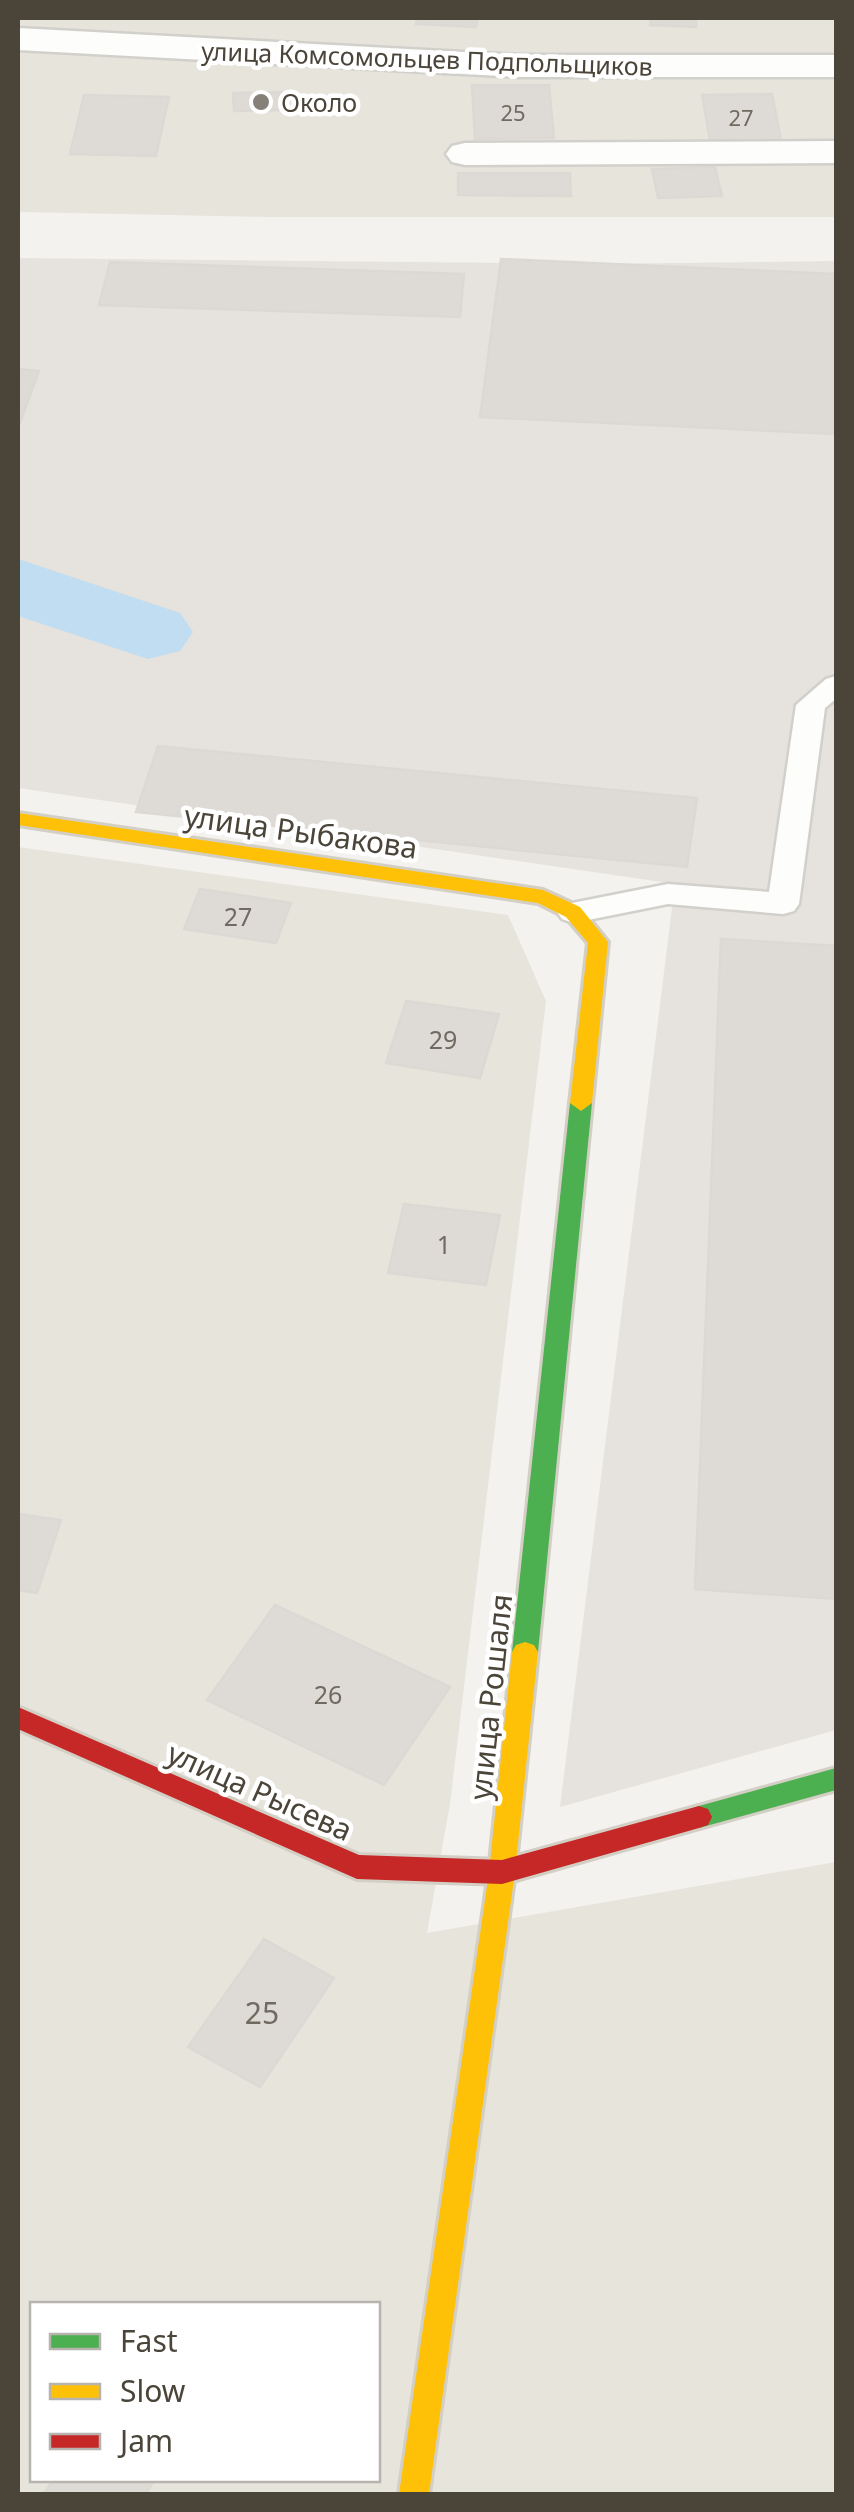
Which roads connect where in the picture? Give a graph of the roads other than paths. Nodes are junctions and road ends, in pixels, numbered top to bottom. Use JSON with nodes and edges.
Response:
{"nodes":[{"id":1,"x":96,"y":31,"type":"edge"},
{"id":2,"x":18,"y":39,"type":"edge"},
{"id":3,"x":836,"y":66,"type":"edge"},
{"id":4,"x":836,"y":152,"type":"edge"},
{"id":5,"x":465,"y":154,"type":"dead end"},
{"id":6,"x":836,"y":686,"type":"edge"},
{"id":7,"x":18,"y":819,"type":"edge"},
{"id":8,"x":573,"y":912,"type":"junction"},
{"id":9,"x":18,"y":1718,"type":"edge"},
{"id":10,"x":836,"y":1779,"type":"edge"},
{"id":11,"x":502,"y":1872,"type":"junction"},
{"id":12,"x":414,"y":2494,"type":"edge"}],
"edges":[{"from":1,"to":2,"type":"street","name":"улица Комсомольцев Подпольщиков"},
{"from":1,"to":3,"type":"street","name":"улица Комсомольцев Подпольщиков"},
{"from":4,"to":5,"type":"street"},
{"from":6,"to":8,"type":"lane"},
{"from":7,"to":8,"type":"street","name":"улица Рыбакова"},
{"from":8,"to":11,"type":"street","name":"улица Рошаля"},
{"from":9,"to":11,"type":"street","name":"улица Рысева"},
{"from":10,"to":11,"type":"street","name":"улица Рысева"},
{"from":11,"to":12,"type":"street","name":"улица Рошаля"}]}
